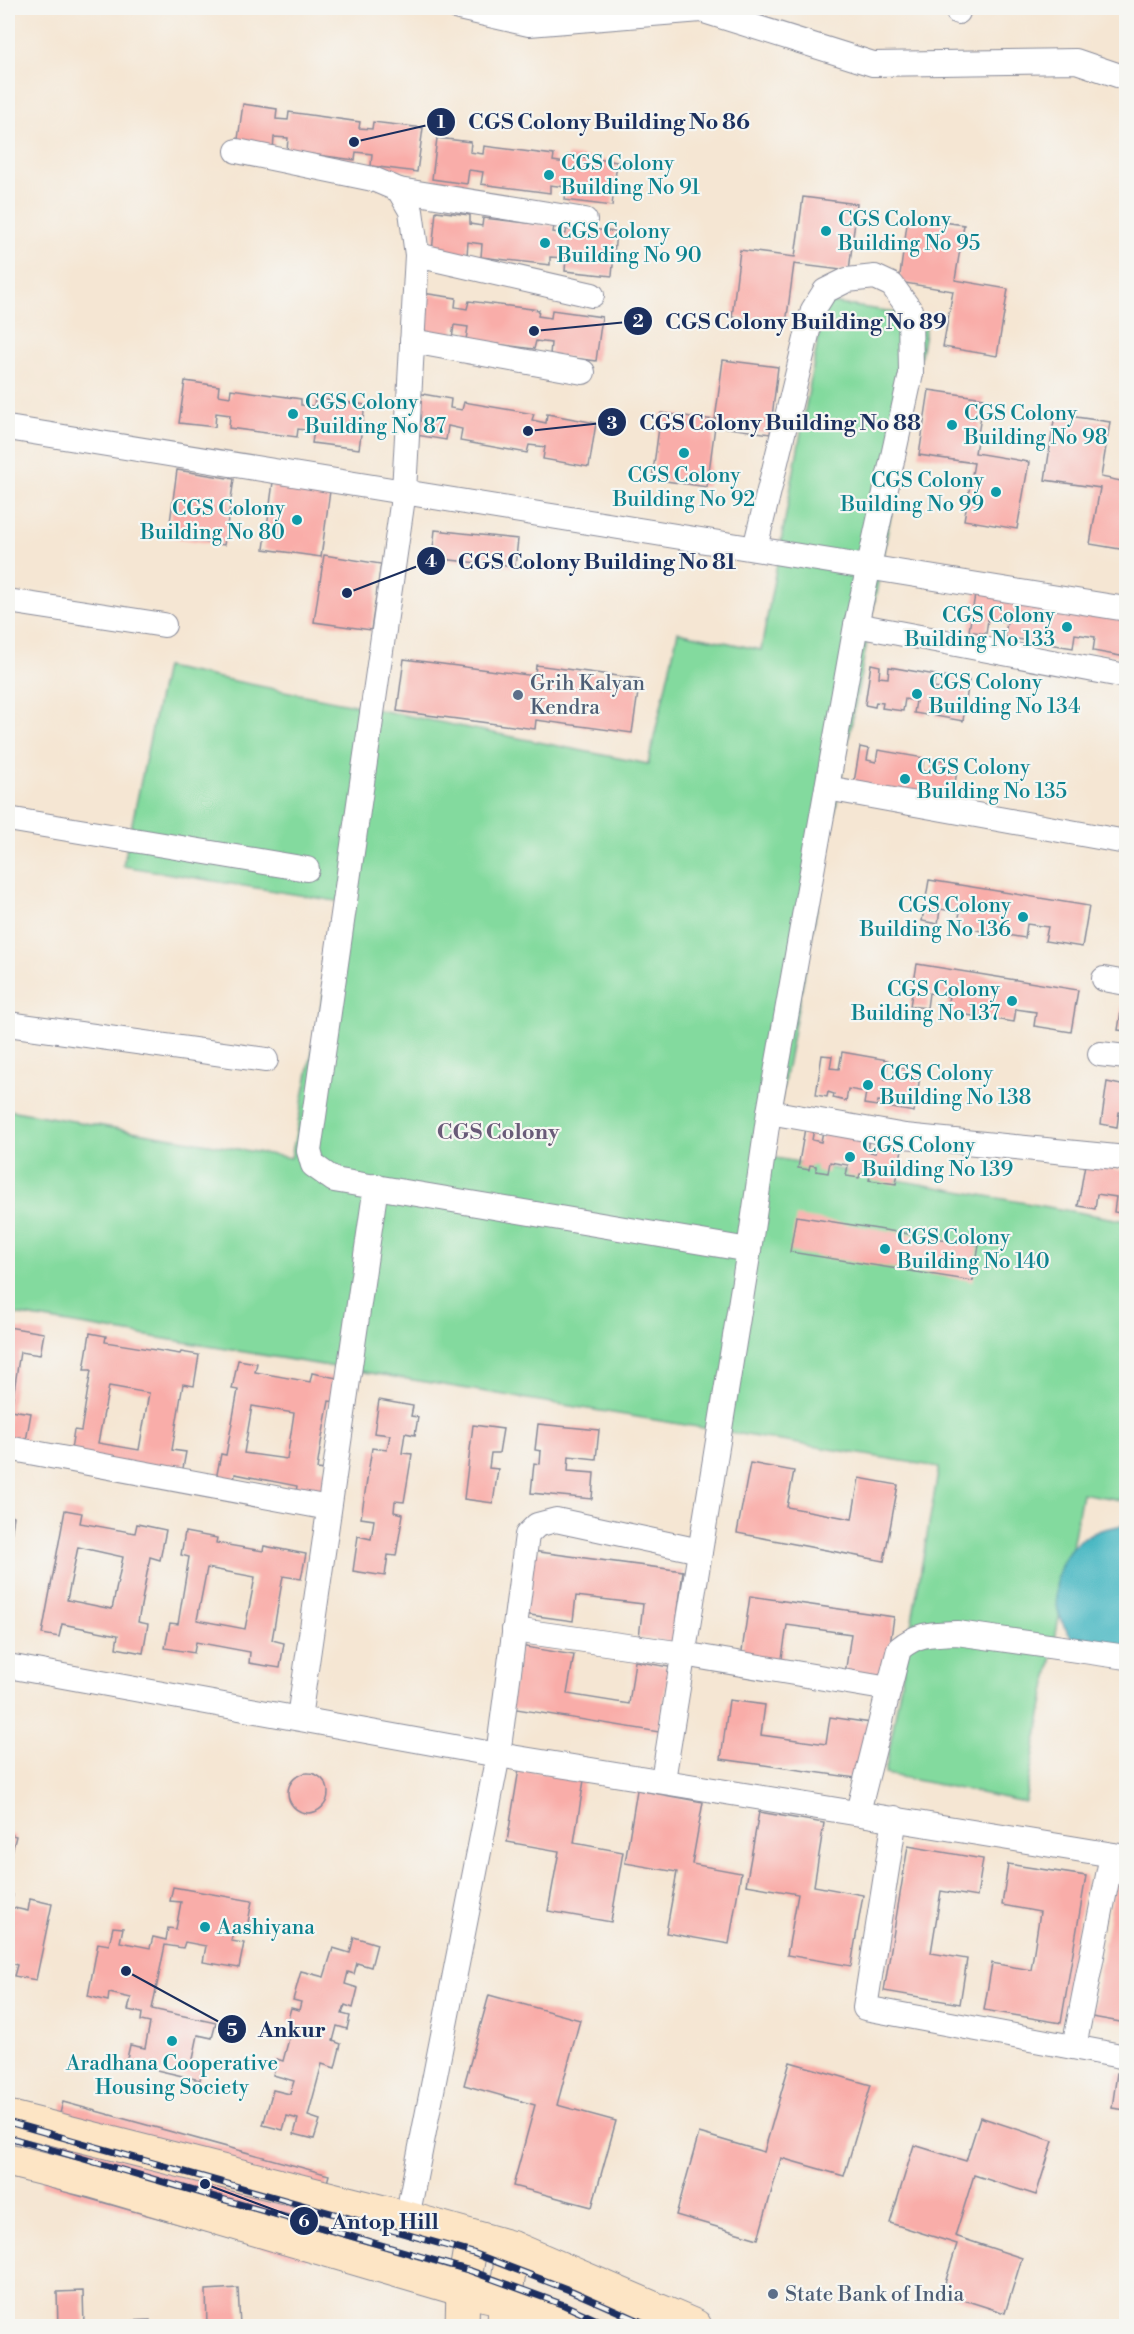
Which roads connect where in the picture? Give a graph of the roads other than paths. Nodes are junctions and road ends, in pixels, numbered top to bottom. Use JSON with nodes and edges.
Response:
{"nodes":[{"id":1,"x":459,"y":8,"type":"edge"},
{"id":2,"x":1126,"y":78,"type":"edge"},
{"id":3,"x":237,"y":151,"type":"dead end"},
{"id":4,"x":399,"y":190,"type":"junction"},
{"id":5,"x":585,"y":220,"type":"dead end"},
{"id":6,"x":417,"y":255,"type":"junction"},
{"id":7,"x":592,"y":295,"type":"dead end"},
{"id":8,"x":412,"y":341,"type":"junction"},
{"id":9,"x":583,"y":372,"type":"dead end"},
{"id":10,"x":8,"y":428,"type":"edge"},
{"id":11,"x":404,"y":491,"type":"junction"},
{"id":12,"x":755,"y":548,"type":"junction"},
{"id":13,"x":868,"y":566,"type":"junction"},
{"id":14,"x":8,"y":601,"type":"edge"},
{"id":15,"x":1126,"y":609,"type":"edge"},
{"id":16,"x":164,"y":625,"type":"dead end"},
{"id":17,"x":856,"y":625,"type":"junction"},
{"id":18,"x":1126,"y":676,"type":"edge"},
{"id":19,"x":827,"y":788,"type":"junction"},
{"id":20,"x":8,"y":819,"type":"edge"},
{"id":21,"x":1126,"y":843,"type":"edge"},
{"id":22,"x":307,"y":869,"type":"dead end"},
{"id":23,"x":8,"y":1024,"type":"edge"},
{"id":24,"x":1100,"y":1054,"type":"dead end"},
{"id":25,"x":1126,"y":1057,"type":"edge"},
{"id":26,"x":266,"y":1060,"type":"dead end"},
{"id":27,"x":769,"y":1112,"type":"junction"},
{"id":28,"x":1126,"y":1158,"type":"edge"},
{"id":29,"x":376,"y":1186,"type":"junction"},
{"id":30,"x":749,"y":1250,"type":"junction"},
{"id":31,"x":8,"y":1448,"type":"edge"},
{"id":32,"x":329,"y":1508,"type":"junction"},
{"id":33,"x":700,"y":1551,"type":"junction"},
{"id":34,"x":514,"y":1630,"type":"junction"},
{"id":35,"x":683,"y":1654,"type":"junction"},
{"id":36,"x":1126,"y":1657,"type":"edge"},
{"id":37,"x":8,"y":1666,"type":"edge"},
{"id":38,"x":889,"y":1689,"type":"junction"},
{"id":39,"x":299,"y":1718,"type":"junction"},
{"id":40,"x":498,"y":1755,"type":"junction"},
{"id":41,"x":663,"y":1780,"type":"junction"},
{"id":42,"x":858,"y":1812,"type":"junction"},
{"id":43,"x":895,"y":1818,"type":"junction"},
{"id":44,"x":1119,"y":1856,"type":"edge"},
{"id":45,"x":1074,"y":2047,"type":"junction"},
{"id":46,"x":1126,"y":2057,"type":"edge"},
{"id":47,"x":8,"y":2117,"type":"edge"},
{"id":48,"x":50,"y":2128,"type":"junction"},
{"id":49,"x":8,"y":2160,"type":"edge"},
{"id":50,"x":39,"y":2168,"type":"junction"},
{"id":51,"x":407,"y":2218,"type":"junction"},
{"id":52,"x":472,"y":2237,"type":"junction"},
{"id":53,"x":513,"y":2248,"type":"junction"},
{"id":54,"x":463,"y":2290,"type":"junction"},
{"id":55,"x":504,"y":2313,"type":"edge"},
{"id":56,"x":462,"y":2326,"type":"edge"},
{"id":57,"x":569,"y":2326,"type":"edge"},
{"id":58,"x":695,"y":2326,"type":"edge"}],
"edges":[{"from":1,"to":2,"type":"street"},
{"from":3,"to":4,"type":"street"},
{"from":4,"to":5,"type":"street"},
{"from":4,"to":6,"type":"street"},
{"from":6,"to":7,"type":"street"},
{"from":6,"to":8,"type":"street"},
{"from":8,"to":9,"type":"street"},
{"from":8,"to":11,"type":"street"},
{"from":10,"to":11,"type":"street"},
{"from":11,"to":12,"type":"street"},
{"from":11,"to":29,"type":"street"},
{"from":12,"to":13,"type":"street"},
{"from":12,"to":13,"type":"street"},
{"from":13,"to":15,"type":"street"},
{"from":13,"to":17,"type":"street"},
{"from":14,"to":16,"type":"street"},
{"from":17,"to":18,"type":"street"},
{"from":17,"to":19,"type":"street"},
{"from":19,"to":21,"type":"street"},
{"from":19,"to":27,"type":"street"},
{"from":20,"to":22,"type":"street"},
{"from":23,"to":26,"type":"street"},
{"from":24,"to":25,"type":"street"},
{"from":27,"to":28,"type":"street"},
{"from":27,"to":30,"type":"street"},
{"from":29,"to":30,"type":"street"},
{"from":29,"to":32,"type":"street"},
{"from":30,"to":33,"type":"street"},
{"from":31,"to":32,"type":"street"},
{"from":32,"to":39,"type":"street"},
{"from":33,"to":34,"type":"street"},
{"from":33,"to":35,"type":"street"},
{"from":34,"to":35,"type":"street"},
{"from":34,"to":40,"type":"street"},
{"from":35,"to":38,"type":"street"},
{"from":35,"to":41,"type":"street"},
{"from":36,"to":38,"type":"street"},
{"from":37,"to":39,"type":"street"},
{"from":38,"to":42,"type":"street"},
{"from":39,"to":40,"type":"street"},
{"from":40,"to":41,"type":"street"},
{"from":40,"to":51,"type":"street"},
{"from":41,"to":42,"type":"street"},
{"from":42,"to":43,"type":"street"},
{"from":43,"to":44,"type":"street"},
{"from":43,"to":45,"type":"street"},
{"from":44,"to":45,"type":"street"},
{"from":45,"to":46,"type":"street"},
{"from":47,"to":48,"type":"main road"},
{"from":48,"to":50,"type":"main road"},
{"from":48,"to":51,"type":"main road"},
{"from":49,"to":50,"type":"main road"},
{"from":50,"to":54,"type":"main road"},
{"from":51,"to":52,"type":"main road"},
{"from":52,"to":53,"type":"main road"},
{"from":52,"to":54,"type":"main road"},
{"from":53,"to":55,"type":"main road"},
{"from":53,"to":58,"type":"main road"},
{"from":54,"to":55,"type":"main road"},
{"from":54,"to":56,"type":"main road"},
{"from":55,"to":57,"type":"main road"}]}
